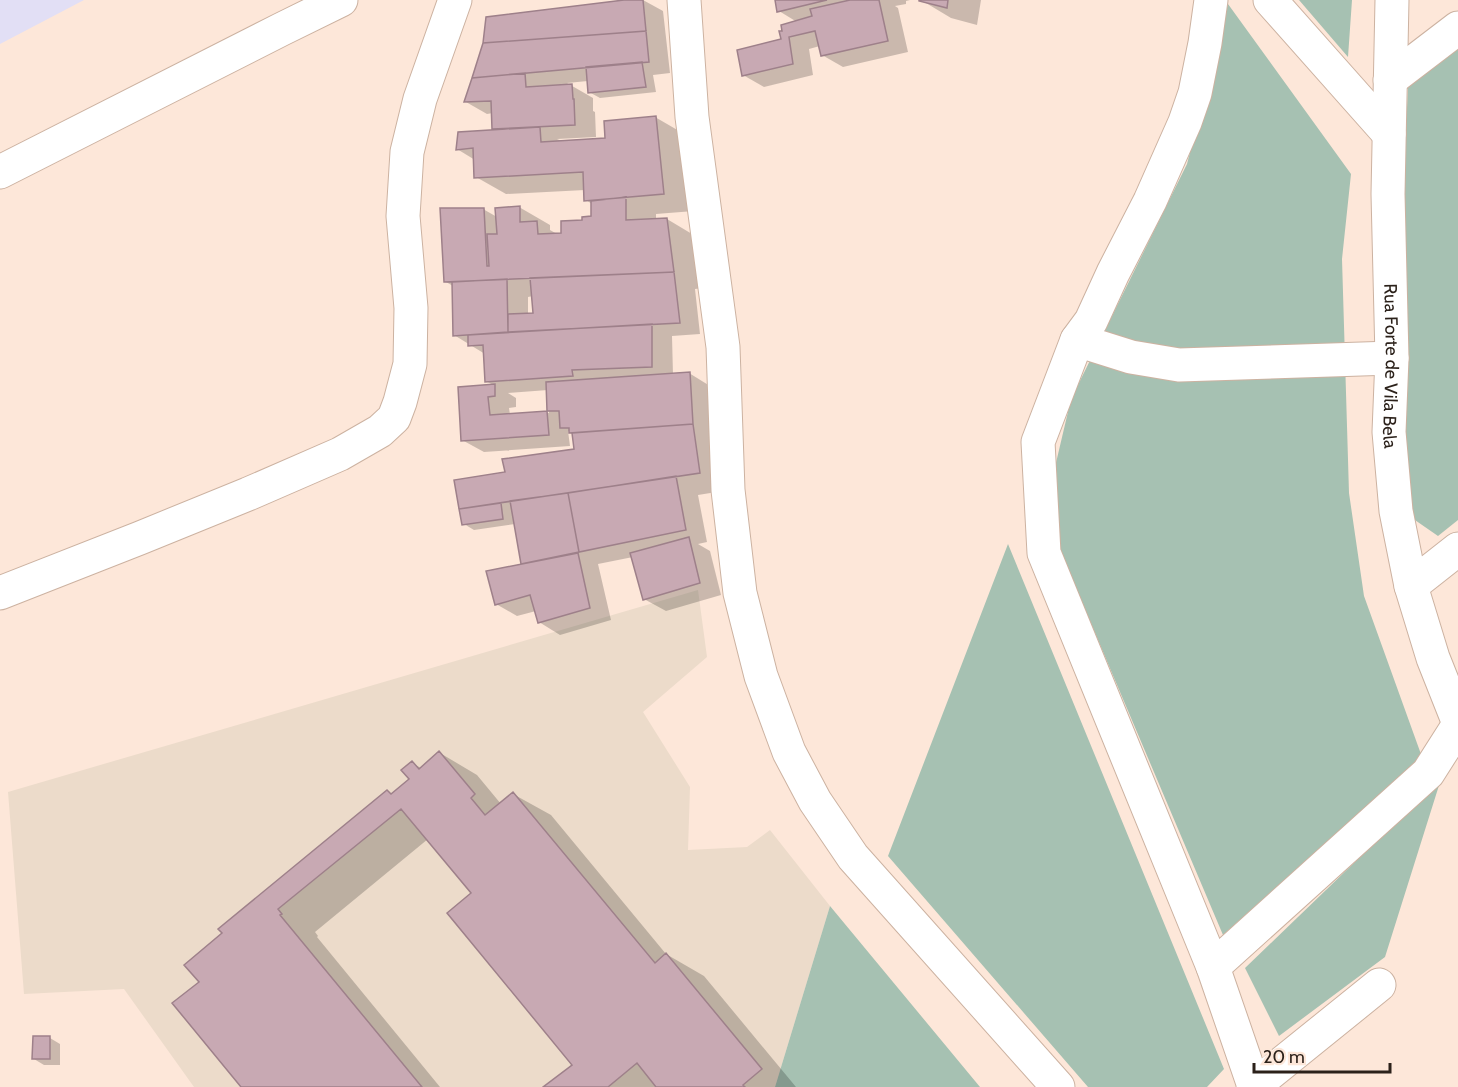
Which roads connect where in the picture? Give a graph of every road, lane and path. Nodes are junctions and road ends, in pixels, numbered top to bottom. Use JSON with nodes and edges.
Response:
{"nodes":[{"id":1,"x":342,"y":0,"type":"edge"},
{"id":2,"x":455,"y":0,"type":"edge"},
{"id":3,"x":684,"y":0,"type":"edge"},
{"id":4,"x":1211,"y":0,"type":"edge"},
{"id":5,"x":1270,"y":0,"type":"edge"},
{"id":6,"x":1392,"y":0,"type":"edge"},
{"id":7,"x":1458,"y":28,"type":"edge"},
{"id":8,"x":1390,"y":80,"type":"junction"},
{"id":9,"x":1389,"y":134,"type":"junction"},
{"id":10,"x":0,"y":172,"type":"edge"},
{"id":11,"x":1077,"y":340,"type":"junction"},
{"id":12,"x":1392,"y":358,"type":"junction"},
{"id":13,"x":1458,"y":549,"type":"edge"},
{"id":14,"x":1411,"y":586,"type":"junction"},
{"id":15,"x":0,"y":593,"type":"edge"},
{"id":16,"x":1458,"y":724,"type":"edge"},
{"id":17,"x":1213,"y":967,"type":"junction"},
{"id":18,"x":1378,"y":985,"type":"dead end"},
{"id":19,"x":1254,"y":1086,"type":"edge"},
{"id":20,"x":1058,"y":1087,"type":"edge"}],
"edges":[{"from":1,"to":10,"type":"street"},
{"from":2,"to":15,"type":"street"},
{"from":3,"to":20,"type":"street"},
{"from":4,"to":11,"type":"street"},
{"from":5,"to":9,"type":"street"},
{"from":6,"to":8,"type":"street","name":"Rua Forte de Vila Bela"},
{"from":7,"to":8,"type":"street"},
{"from":8,"to":9,"type":"street","name":"Rua Forte de Vila Bela"},
{"from":9,"to":12,"type":"street","name":"Rua Forte de Vila Bela"},
{"from":11,"to":12,"type":"street"},
{"from":11,"to":17,"type":"street"},
{"from":12,"to":14,"type":"street","name":"Rua Forte de Vila Bela"},
{"from":13,"to":14,"type":"street"},
{"from":14,"to":16,"type":"street","name":"Rua Forte de Vila Bela"},
{"from":16,"to":17,"type":"street"},
{"from":17,"to":19,"type":"street"},
{"from":18,"to":19,"type":"street"}]}
